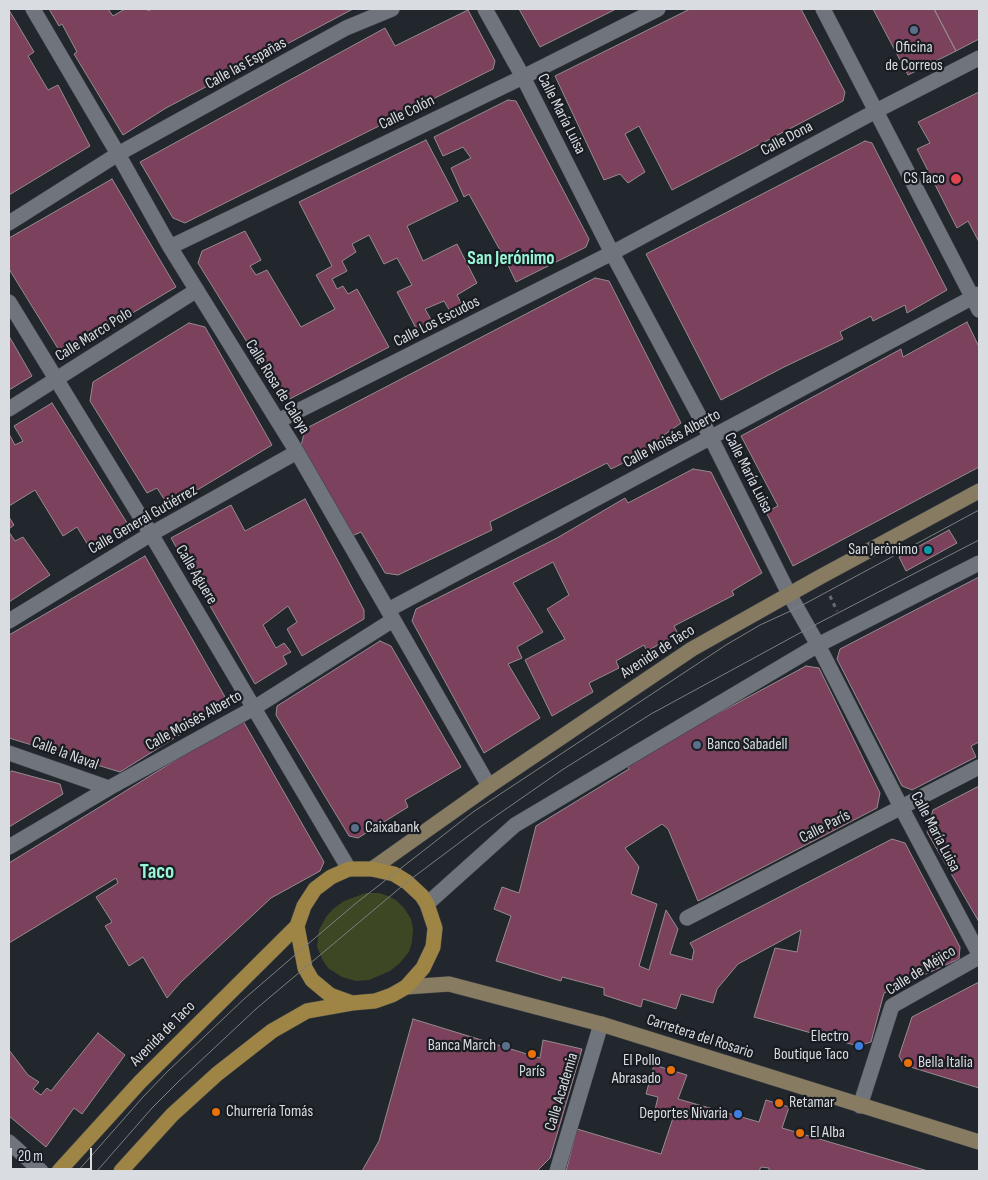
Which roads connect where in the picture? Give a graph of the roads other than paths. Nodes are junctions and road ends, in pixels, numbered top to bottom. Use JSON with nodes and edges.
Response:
{"nodes":[{"id":1,"x":33,"y":9,"type":"edge"},
{"id":2,"x":392,"y":9,"type":"edge"},
{"id":3,"x":485,"y":9,"type":"edge"},
{"id":4,"x":658,"y":9,"type":"edge"},
{"id":5,"x":823,"y":9,"type":"edge"},
{"id":6,"x":979,"y":58,"type":"edge"},
{"id":7,"x":523,"y":77,"type":"junction"},
{"id":8,"x":876,"y":111,"type":"junction"},
{"id":9,"x":118,"y":154,"type":"junction"},
{"id":10,"x":9,"y":223,"type":"edge"},
{"id":11,"x":170,"y":246,"type":"junction"},
{"id":12,"x":612,"y":253,"type":"junction"},
{"id":13,"x":197,"y":290,"type":"junction"},
{"id":14,"x":977,"y":300,"type":"edge"},
{"id":15,"x":9,"y":302,"type":"edge"},
{"id":16,"x":57,"y":380,"type":"junction"},
{"id":17,"x":9,"y":409,"type":"edge"},
{"id":18,"x":278,"y":421,"type":"junction"},
{"id":19,"x":711,"y":438,"type":"junction"},
{"id":20,"x":297,"y":452,"type":"junction"},
{"id":21,"x":979,"y":491,"type":"edge"},
{"id":22,"x":151,"y":534,"type":"junction"},
{"id":23,"x":979,"y":564,"type":"edge"},
{"id":24,"x":789,"y":594,"type":"junction"},
{"id":25,"x":390,"y":615,"type":"junction"},
{"id":26,"x":9,"y":621,"type":"edge"},
{"id":27,"x":818,"y":645,"type":"junction"},
{"id":28,"x":254,"y":708,"type":"junction"},
{"id":29,"x":9,"y":753,"type":"edge"},
{"id":30,"x":979,"y":767,"type":"edge"},
{"id":31,"x":489,"y":786,"type":"junction"},
{"id":32,"x":109,"y":788,"type":"junction"},
{"id":33,"x":901,"y":807,"type":"junction"},
{"id":34,"x":9,"y":848,"type":"edge"},
{"id":35,"x":349,"y":869,"type":"junction"},
{"id":36,"x":372,"y":869,"type":"junction"},
{"id":37,"x":427,"y":904,"type":"junction"},
{"id":38,"x":687,"y":918,"type":"dead end"},
{"id":39,"x":297,"y":926,"type":"junction"},
{"id":40,"x":979,"y":955,"type":"edge"},
{"id":41,"x":406,"y":987,"type":"junction"},
{"id":42,"x":352,"y":1004,"type":"junction"},
{"id":43,"x":601,"y":1024,"type":"junction"},
{"id":44,"x":860,"y":1106,"type":"junction"},
{"id":45,"x":9,"y":1142,"type":"edge"},
{"id":46,"x":979,"y":1142,"type":"edge"},
{"id":47,"x":42,"y":1171,"type":"edge"},
{"id":48,"x":59,"y":1171,"type":"edge"},
{"id":49,"x":121,"y":1171,"type":"edge"},
{"id":50,"x":557,"y":1171,"type":"edge"}],
"edges":[{"from":1,"to":9,"type":"street","name":"Calle Rosa de Caleya"},
{"from":2,"to":9,"type":"street","name":"Calle las Españas"},
{"from":3,"to":7,"type":"street","name":"Calle María Luisa"},
{"from":4,"to":7,"type":"street","name":"Calle Colón"},
{"from":5,"to":8,"type":"street"},
{"from":6,"to":8,"type":"street","name":"Calle Dona"},
{"from":7,"to":11,"type":"street","name":"Calle Colón"},
{"from":7,"to":12,"type":"street","name":"Calle María Luisa"},
{"from":8,"to":12,"type":"street","name":"Calle Dona"},
{"from":8,"to":14,"type":"street"},
{"from":9,"to":10,"type":"street","name":"Calle las Españas"},
{"from":9,"to":11,"type":"street","name":"Calle Rosa de Caleya"},
{"from":11,"to":13,"type":"street","name":"Calle Rosa de Caleya"},
{"from":12,"to":18,"type":"street","name":"Calle Los Escudos"},
{"from":12,"to":19,"type":"street","name":"Calle María Luisa"},
{"from":13,"to":16,"type":"street","name":"Calle Marco Polo"},
{"from":13,"to":18,"type":"street","name":"Calle Rosa de Caleya"},
{"from":14,"to":19,"type":"street","name":"Calle Moisés Alberto"},
{"from":15,"to":16,"type":"street","name":"Calle Aguere"},
{"from":16,"to":17,"type":"street","name":"Calle Marco Polo"},
{"from":16,"to":22,"type":"street","name":"Calle Aguere"},
{"from":18,"to":20,"type":"street","name":"Calle Rosa de Caleya"},
{"from":19,"to":24,"type":"street","name":"Calle María Luisa"},
{"from":19,"to":25,"type":"street","name":"Calle Moisés Alberto"},
{"from":20,"to":22,"type":"street","name":"Calle General Gutiérrez"},
{"from":20,"to":25,"type":"street","name":"Calle Rosa de Caleya"},
{"from":21,"to":24,"type":"main road","name":"Avenida de Taco"},
{"from":22,"to":26,"type":"street","name":"Calle General Gutiérrez"},
{"from":22,"to":28,"type":"street","name":"Calle Aguere"},
{"from":23,"to":27,"type":"street"},
{"from":24,"to":27,"type":"street","name":"Calle María Luisa"},
{"from":24,"to":31,"type":"main road","name":"Avenida de Taco"},
{"from":25,"to":28,"type":"street","name":"Calle Moisés Alberto"},
{"from":25,"to":31,"type":"street","name":"Calle Rosa de Caleya"},
{"from":27,"to":33,"type":"street","name":"Calle María Luisa"},
{"from":27,"to":37,"type":"street"},
{"from":28,"to":32,"type":"street","name":"Calle Moisés Alberto"},
{"from":28,"to":35,"type":"street","name":"Calle Aguere"},
{"from":29,"to":32,"type":"street","name":"Calle la Naval"},
{"from":30,"to":33,"type":"street","name":"Calle París"},
{"from":31,"to":36,"type":"main road","name":"Avenida de Taco"},
{"from":32,"to":34,"type":"street","name":"Calle Moisés Alberto"},
{"from":33,"to":38,"type":"street","name":"Calle París"},
{"from":33,"to":40,"type":"street","name":"Calle María Luisa"},
{"from":35,"to":36,"type":"main road"},
{"from":35,"to":39,"type":"main road"},
{"from":36,"to":37,"type":"main road"},
{"from":37,"to":41,"type":"main road"},
{"from":39,"to":42,"type":"main road"},
{"from":39,"to":48,"type":"main road","name":"Avenida de Taco"},
{"from":40,"to":44,"type":"street","name":"Calle de Méjico"},
{"from":41,"to":42,"type":"main road"},
{"from":41,"to":43,"type":"main road","name":"Carretera del Rosario"},
{"from":42,"to":49,"type":"main road"},
{"from":43,"to":44,"type":"main road","name":"Carretera del Rosario"},
{"from":43,"to":50,"type":"street","name":"Calle Academia"},
{"from":44,"to":46,"type":"main road","name":"Carretera del Rosario"},
{"from":45,"to":47,"type":"street"}]}
